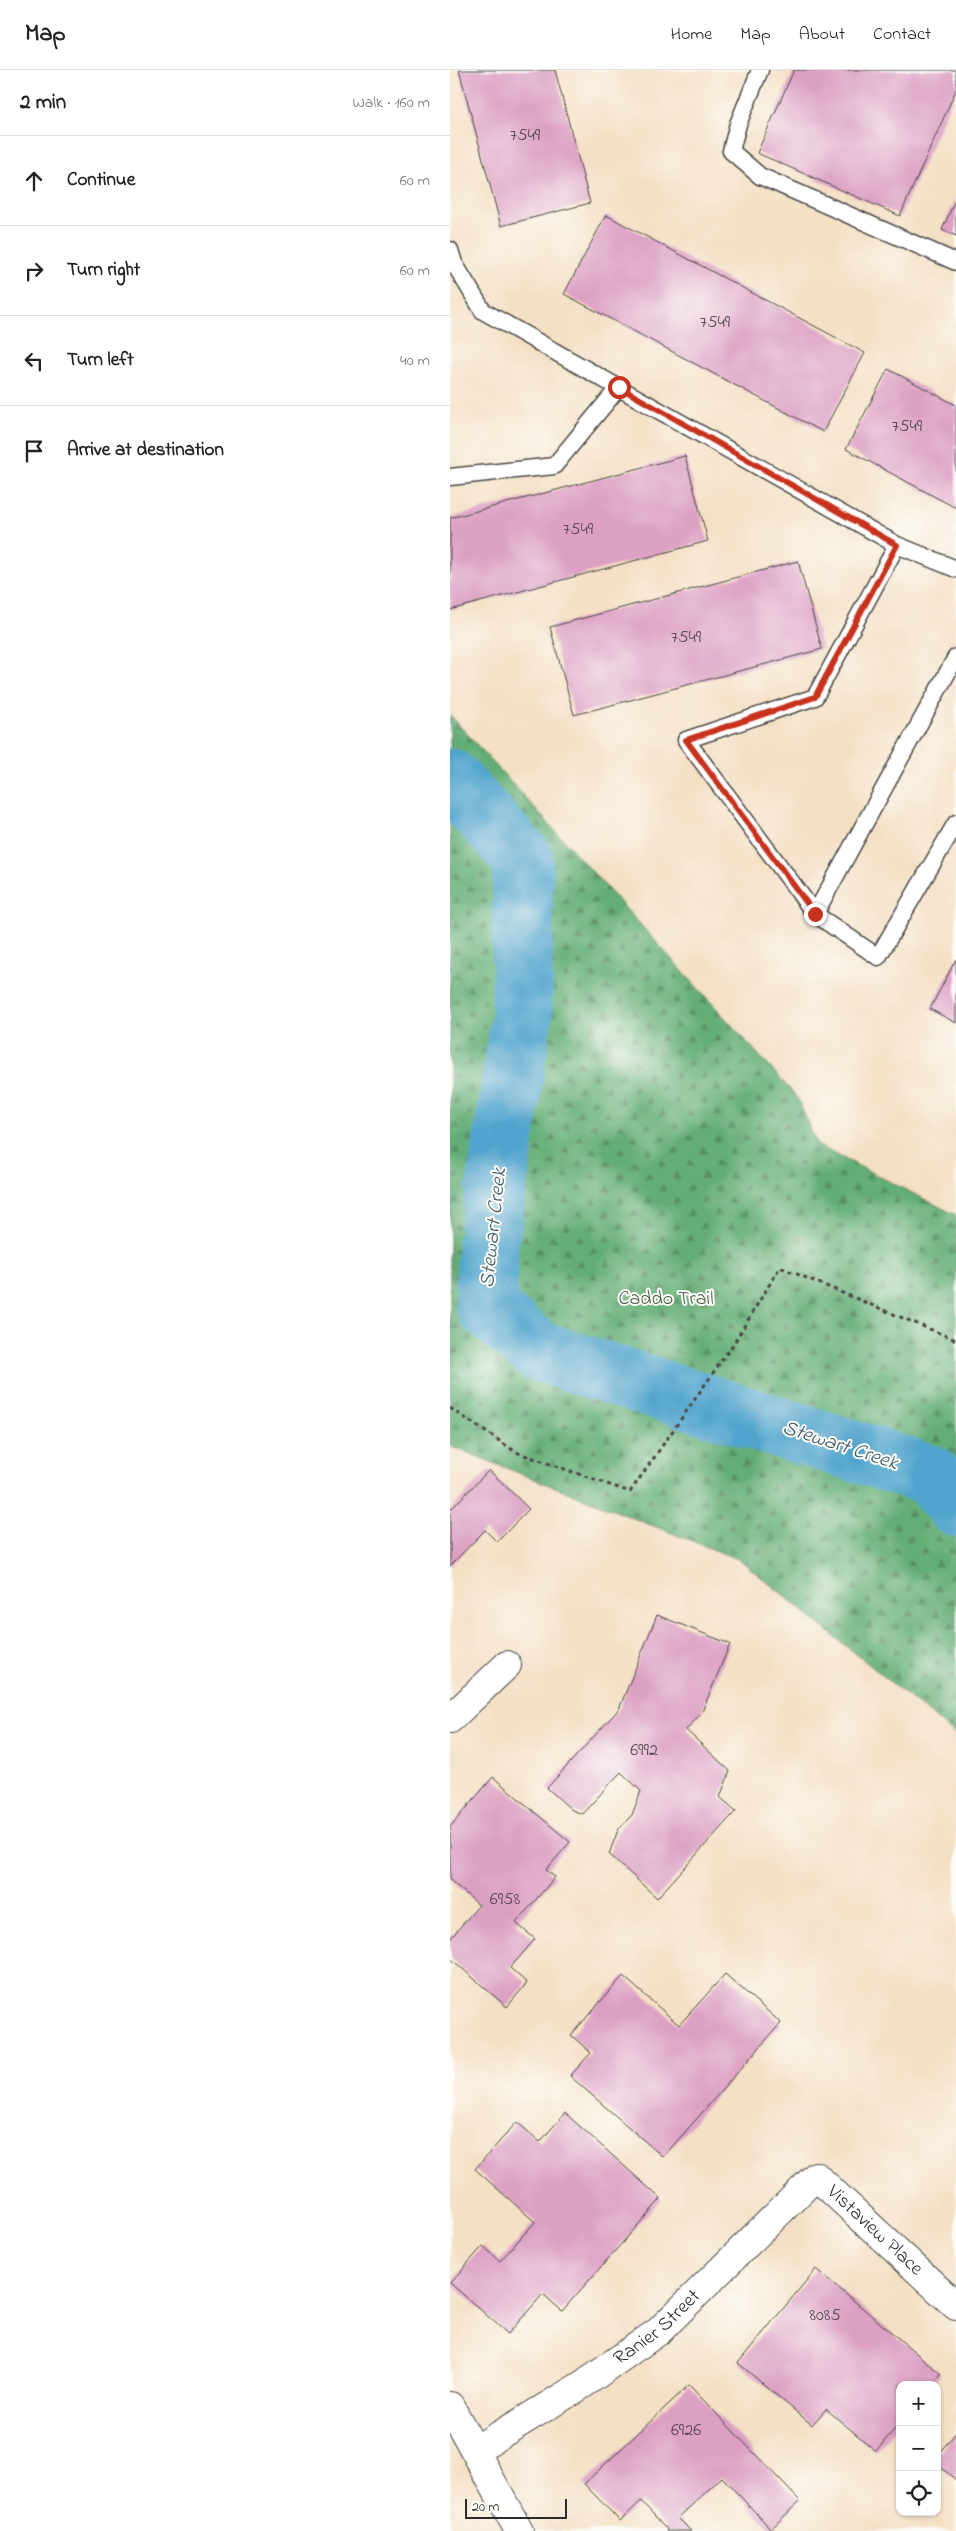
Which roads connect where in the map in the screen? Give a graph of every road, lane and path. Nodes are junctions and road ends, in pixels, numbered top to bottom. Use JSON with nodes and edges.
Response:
{"nodes":[{"id":1,"x":760,"y":70,"type":"edge"},
{"id":2,"x":450,"y":250,"type":"edge"},
{"id":3,"x":956,"y":262,"type":"edge"},
{"id":4,"x":619,"y":387,"type":"junction"},
{"id":5,"x":450,"y":477,"type":"edge"},
{"id":6,"x":897,"y":545,"type":"junction"},
{"id":7,"x":956,"y":569,"type":"edge"},
{"id":8,"x":956,"y":657,"type":"edge"},
{"id":9,"x":956,"y":822,"type":"edge"},
{"id":10,"x":815,"y":914,"type":"junction"},
{"id":11,"x":956,"y":1340,"type":"edge"},
{"id":12,"x":450,"y":1408,"type":"edge"},
{"id":13,"x":507,"y":1665,"type":"dead end"},
{"id":14,"x":450,"y":1719,"type":"edge"},
{"id":15,"x":816,"y":2176,"type":"joint"},
{"id":16,"x":956,"y":2306,"type":"edge"},
{"id":17,"x":450,"y":2406,"type":"edge"},
{"id":18,"x":475,"y":2450,"type":"junction"},
{"id":19,"x":519,"y":2531,"type":"edge"}],
"edges":[{"from":1,"to":3,"type":"lane"},
{"from":2,"to":4,"type":"lane"},
{"from":4,"to":5,"type":"lane"},
{"from":4,"to":6,"type":"lane"},
{"from":6,"to":7,"type":"lane"},
{"from":6,"to":10,"type":"lane"},
{"from":8,"to":10,"type":"lane"},
{"from":9,"to":10,"type":"lane"},
{"from":11,"to":12,"type":"path"},
{"from":13,"to":14,"type":"street"},
{"from":15,"to":16,"type":"street","name":"Vistaview Place"},
{"from":15,"to":18,"type":"street","name":"Ranier Street"},
{"from":17,"to":18,"type":"street"},
{"from":18,"to":19,"type":"street"}]}
